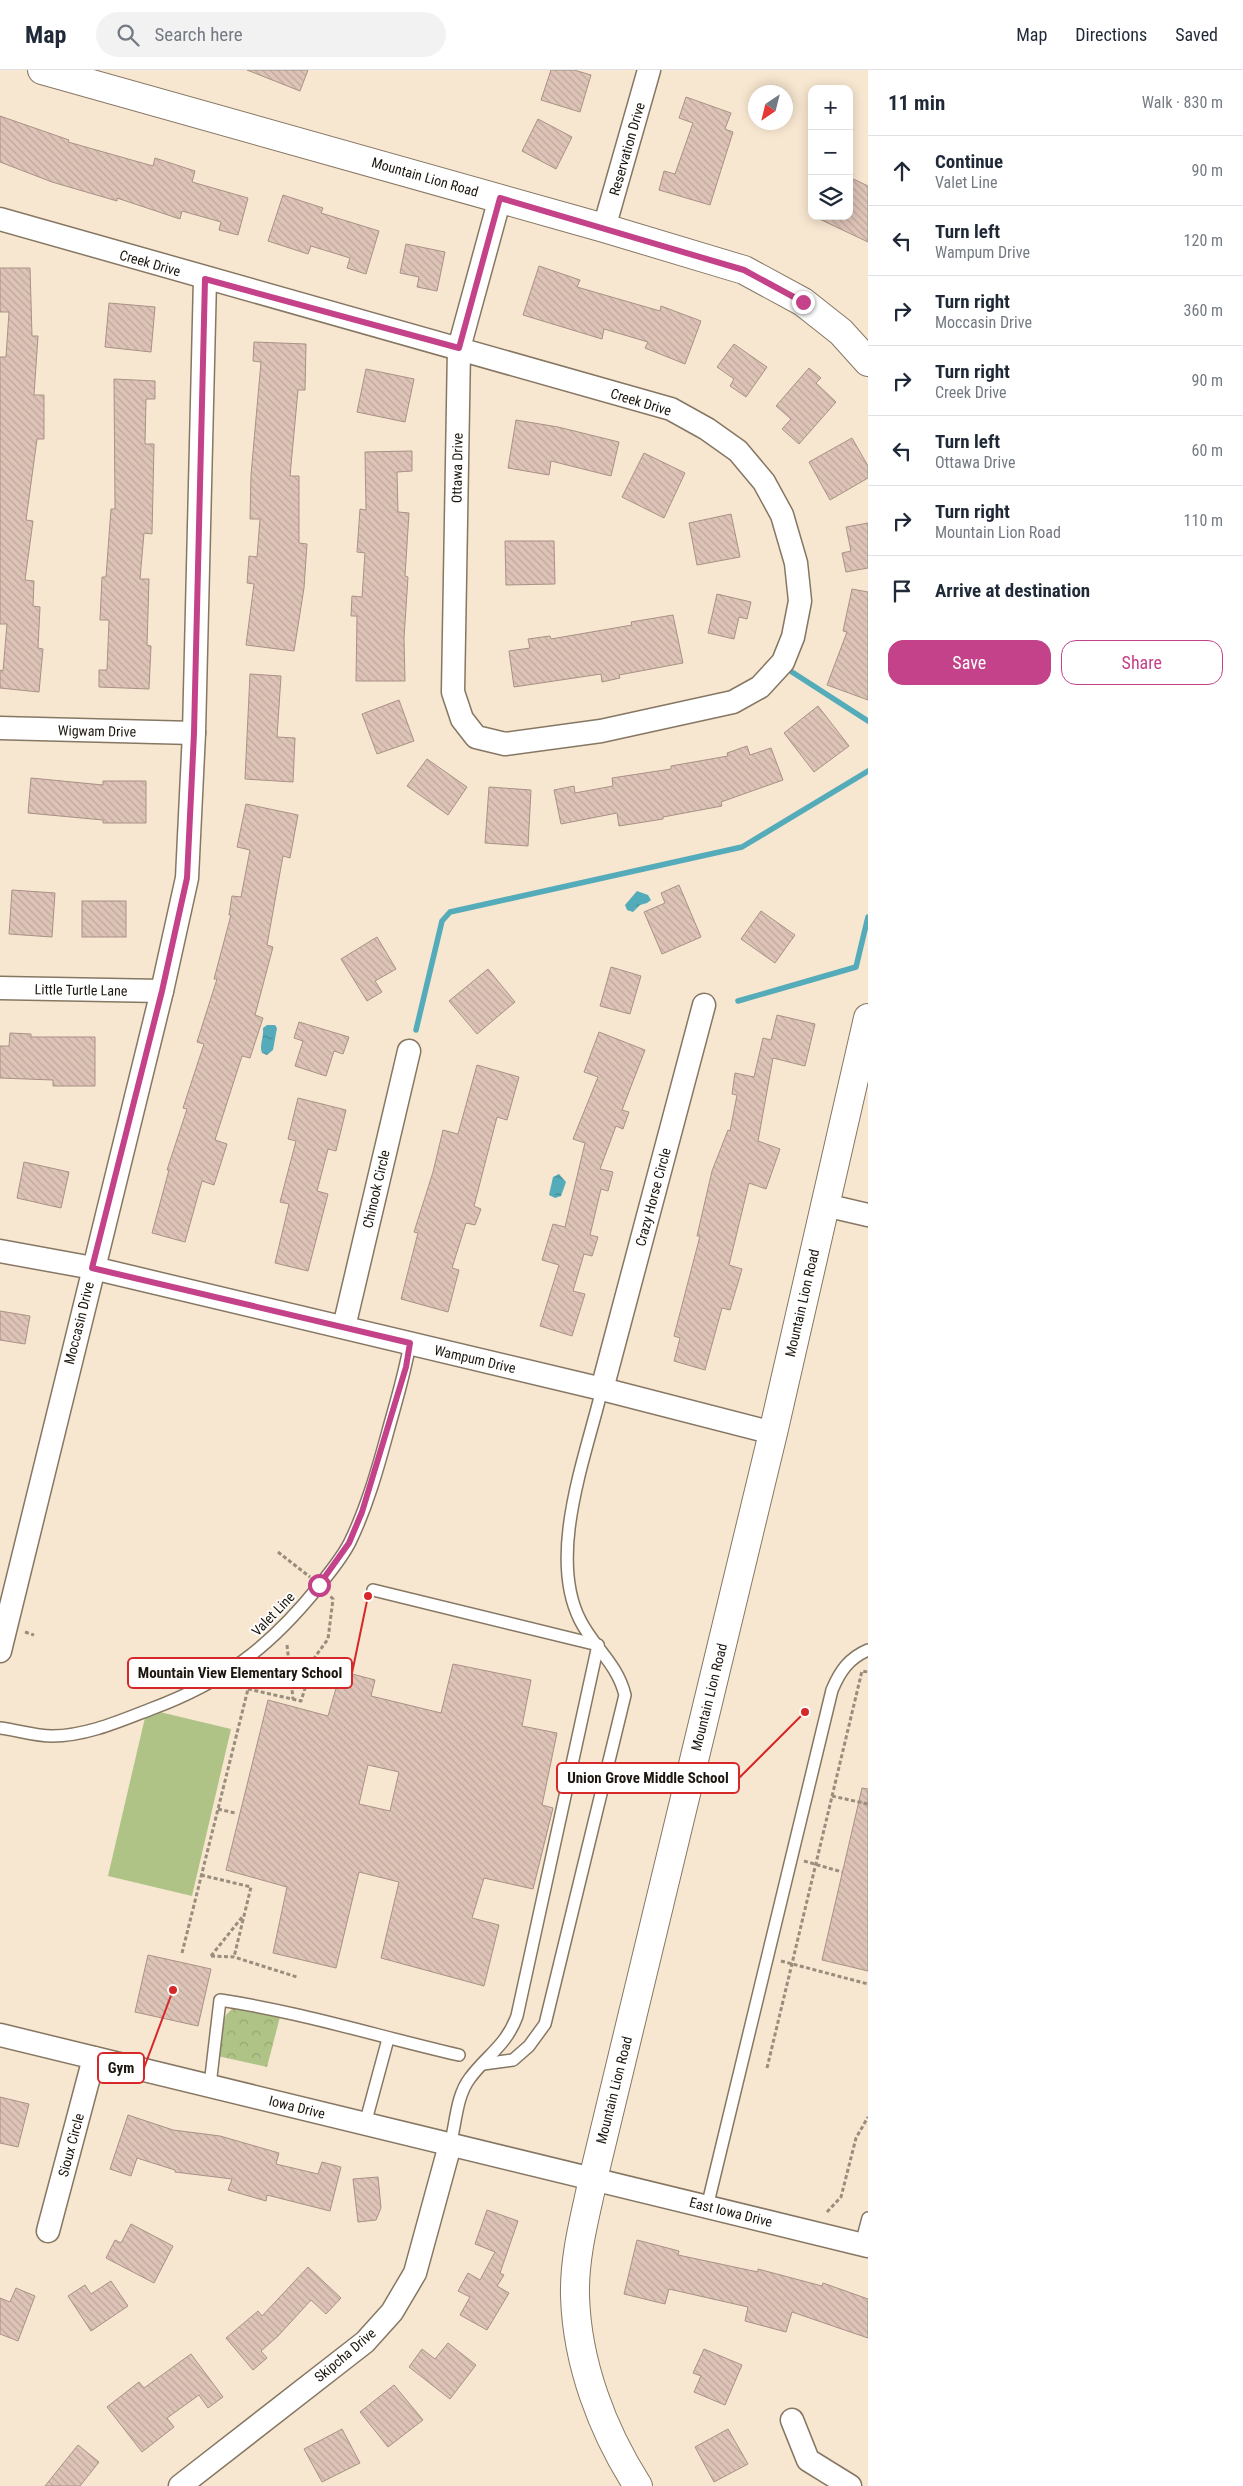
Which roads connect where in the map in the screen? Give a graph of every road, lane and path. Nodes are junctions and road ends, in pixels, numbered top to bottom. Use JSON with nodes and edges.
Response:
{"nodes":[{"id":1,"x":42,"y":70,"type":"edge"},
{"id":2,"x":649,"y":70,"type":"edge"},
{"id":3,"x":500,"y":198,"type":"junction"},
{"id":4,"x":0,"y":219,"type":"edge"},
{"id":5,"x":604,"y":228,"type":"junction"},
{"id":6,"x":205,"y":279,"type":"junction"},
{"id":7,"x":459,"y":348,"type":"junction"},
{"id":8,"x":868,"y":362,"type":"edge"},
{"id":9,"x":0,"y":728,"type":"edge"},
{"id":10,"x":194,"y":733,"type":"junction"},
{"id":11,"x":476,"y":737,"type":"joint"},
{"id":12,"x":0,"y":988,"type":"edge"},
{"id":13,"x":162,"y":991,"type":"junction"},
{"id":14,"x":704,"y":1005,"type":"dead end"},
{"id":15,"x":868,"y":1018,"type":"edge"},
{"id":16,"x":409,"y":1051,"type":"dead end"},
{"id":17,"x":825,"y":1205,"type":"junction"},
{"id":18,"x":868,"y":1215,"type":"edge"},
{"id":19,"x":0,"y":1251,"type":"edge"},
{"id":20,"x":92,"y":1268,"type":"junction"},
{"id":21,"x":344,"y":1327,"type":"junction"},
{"id":22,"x":410,"y":1343,"type":"junction"},
{"id":23,"x":602,"y":1389,"type":"junction"},
{"id":24,"x":773,"y":1433,"type":"junction"},
{"id":25,"x":278,"y":1552,"type":"dead end"},
{"id":26,"x":319,"y":1585,"type":"junction"},
{"id":27,"x":373,"y":1590,"type":"dead end"},
{"id":28,"x":287,"y":1645,"type":"dead end"},
{"id":29,"x":598,"y":1645,"type":"junction"},
{"id":30,"x":868,"y":1650,"type":"edge"},
{"id":31,"x":0,"y":1651,"type":"edge"},
{"id":32,"x":287,"y":1662,"type":"junction"},
{"id":33,"x":312,"y":1667,"type":"junction"},
{"id":34,"x":338,"y":1672,"type":"dead end"},
{"id":35,"x":868,"y":1672,"type":"edge"},
{"id":36,"x":255,"y":1674,"type":"dead end"},
{"id":37,"x":248,"y":1689,"type":"junction"},
{"id":38,"x":293,"y":1699,"type":"junction"},
{"id":39,"x":0,"y":1728,"type":"edge"},
{"id":40,"x":832,"y":1796,"type":"junction"},
{"id":41,"x":868,"y":1804,"type":"edge"},
{"id":42,"x":218,"y":1809,"type":"junction"},
{"id":43,"x":235,"y":1812,"type":"dead end"},
{"id":44,"x":791,"y":1858,"type":"junction"},
{"id":45,"x":816,"y":1865,"type":"junction"},
{"id":46,"x":842,"y":1872,"type":"dead end"},
{"id":47,"x":201,"y":1875,"type":"junction"},
{"id":48,"x":245,"y":1914,"type":"junction"},
{"id":49,"x":182,"y":1953,"type":"dead end"},
{"id":50,"x":234,"y":1957,"type":"junction"},
{"id":51,"x":767,"y":1958,"type":"junction"},
{"id":52,"x":792,"y":1964,"type":"junction"},
{"id":53,"x":297,"y":1977,"type":"dead end"},
{"id":54,"x":868,"y":1984,"type":"edge"},
{"id":55,"x":0,"y":2035,"type":"edge"},
{"id":56,"x":388,"y":2039,"type":"junction"},
{"id":57,"x":459,"y":2055,"type":"dead end"},
{"id":58,"x":94,"y":2058,"type":"junction"},
{"id":59,"x":483,"y":2064,"type":"junction"},
{"id":60,"x":767,"y":2068,"type":"dead end"},
{"id":61,"x":210,"y":2085,"type":"junction"},
{"id":62,"x":868,"y":2117,"type":"edge"},
{"id":63,"x":365,"y":2124,"type":"junction"},
{"id":64,"x":450,"y":2145,"type":"junction"},
{"id":65,"x":593,"y":2178,"type":"junction"},
{"id":66,"x":707,"y":2207,"type":"junction"},
{"id":67,"x":827,"y":2212,"type":"dead end"},
{"id":68,"x":868,"y":2218,"type":"edge"},
{"id":69,"x":48,"y":2232,"type":"dead end"},
{"id":70,"x":865,"y":2245,"type":"edge"},
{"id":71,"x":792,"y":2420,"type":"dead end"},
{"id":72,"x":180,"y":2486,"type":"edge"},
{"id":73,"x":638,"y":2486,"type":"edge"},
{"id":74,"x":850,"y":2486,"type":"edge"}],
"edges":[{"from":1,"to":3,"type":"street","name":"Mountain Lion Road"},
{"from":2,"to":5,"type":"street","name":"Reservation Drive"},
{"from":3,"to":5,"type":"street","name":"Mountain Lion Road"},
{"from":3,"to":7,"type":"street","name":"Ottawa Drive"},
{"from":4,"to":6,"type":"street","name":"Creek Drive"},
{"from":5,"to":8,"type":"street","name":"Mountain Lion Road"},
{"from":6,"to":7,"type":"street","name":"Creek Drive"},
{"from":6,"to":10,"type":"street","name":"Moccasin Drive"},
{"from":7,"to":11,"type":"street","name":"Ottawa Drive"},
{"from":7,"to":11,"type":"street","name":"Creek Drive"},
{"from":9,"to":10,"type":"street","name":"Wigwam Drive"},
{"from":10,"to":13,"type":"street","name":"Moccasin Drive"},
{"from":12,"to":13,"type":"street","name":"Little Turtle Lane"},
{"from":13,"to":20,"type":"street","name":"Moccasin Drive"},
{"from":14,"to":23,"type":"street","name":"Crazy Horse Circle"},
{"from":15,"to":17,"type":"street","name":"Mountain Lion Road"},
{"from":16,"to":21,"type":"street","name":"Chinook Circle"},
{"from":17,"to":18,"type":"street"},
{"from":17,"to":24,"type":"street","name":"Mountain Lion Road"},
{"from":19,"to":20,"type":"street","name":"Wampum Drive"},
{"from":20,"to":21,"type":"street","name":"Wampum Drive"},
{"from":20,"to":31,"type":"street","name":"Moccasin Drive"},
{"from":21,"to":22,"type":"street","name":"Wampum Drive"},
{"from":22,"to":23,"type":"street","name":"Wampum Drive"},
{"from":22,"to":26,"type":"lane","name":"Valet Line"},
{"from":23,"to":24,"type":"street","name":"Wampum Drive"},
{"from":23,"to":29,"type":"lane"},
{"from":24,"to":65,"type":"street","name":"Mountain Lion Road"},
{"from":25,"to":26,"type":"path"},
{"from":26,"to":33,"type":"path"},
{"from":26,"to":39,"type":"lane","name":"Valet Line"},
{"from":27,"to":29,"type":"lane"},
{"from":28,"to":32,"type":"path"},
{"from":29,"to":59,"type":"lane"},
{"from":29,"to":59,"type":"lane"},
{"from":30,"to":44,"type":"lane"},
{"from":32,"to":33,"type":"path"},
{"from":32,"to":38,"type":"path"},
{"from":33,"to":34,"type":"path"},
{"from":33,"to":38,"type":"path"},
{"from":35,"to":40,"type":"path"},
{"from":36,"to":37,"type":"path"},
{"from":37,"to":38,"type":"path"},
{"from":37,"to":42,"type":"path"},
{"from":40,"to":41,"type":"path"},
{"from":40,"to":45,"type":"path"},
{"from":42,"to":43,"type":"path"},
{"from":42,"to":47,"type":"path"},
{"from":44,"to":45,"type":"path"},
{"from":44,"to":51,"type":"lane"},
{"from":45,"to":46,"type":"path"},
{"from":45,"to":52,"type":"path"},
{"from":47,"to":48,"type":"path"},
{"from":47,"to":49,"type":"path"},
{"from":48,"to":50,"type":"path"},
{"from":48,"to":50,"type":"path"},
{"from":50,"to":53,"type":"path"},
{"from":51,"to":52,"type":"path"},
{"from":51,"to":66,"type":"lane"},
{"from":52,"to":54,"type":"path"},
{"from":52,"to":60,"type":"path"},
{"from":55,"to":58,"type":"street","name":"Iowa Drive"},
{"from":56,"to":57,"type":"lane"},
{"from":56,"to":61,"type":"lane"},
{"from":56,"to":63,"type":"lane"},
{"from":58,"to":61,"type":"street","name":"Iowa Drive"},
{"from":58,"to":69,"type":"street","name":"Sioux Circle"},
{"from":59,"to":64,"type":"lane"},
{"from":61,"to":63,"type":"street","name":"Iowa Drive"},
{"from":62,"to":67,"type":"path"},
{"from":63,"to":64,"type":"street","name":"Iowa Drive"},
{"from":64,"to":65,"type":"street","name":"Iowa Drive"},
{"from":64,"to":72,"type":"street","name":"Skipcha Drive"},
{"from":65,"to":66,"type":"street","name":"East Iowa Drive"},
{"from":65,"to":73,"type":"street","name":"Mountain Lion Road"},
{"from":66,"to":70,"type":"street","name":"East Iowa Drive"},
{"from":68,"to":70,"type":"lane"},
{"from":71,"to":74,"type":"street"}]}
